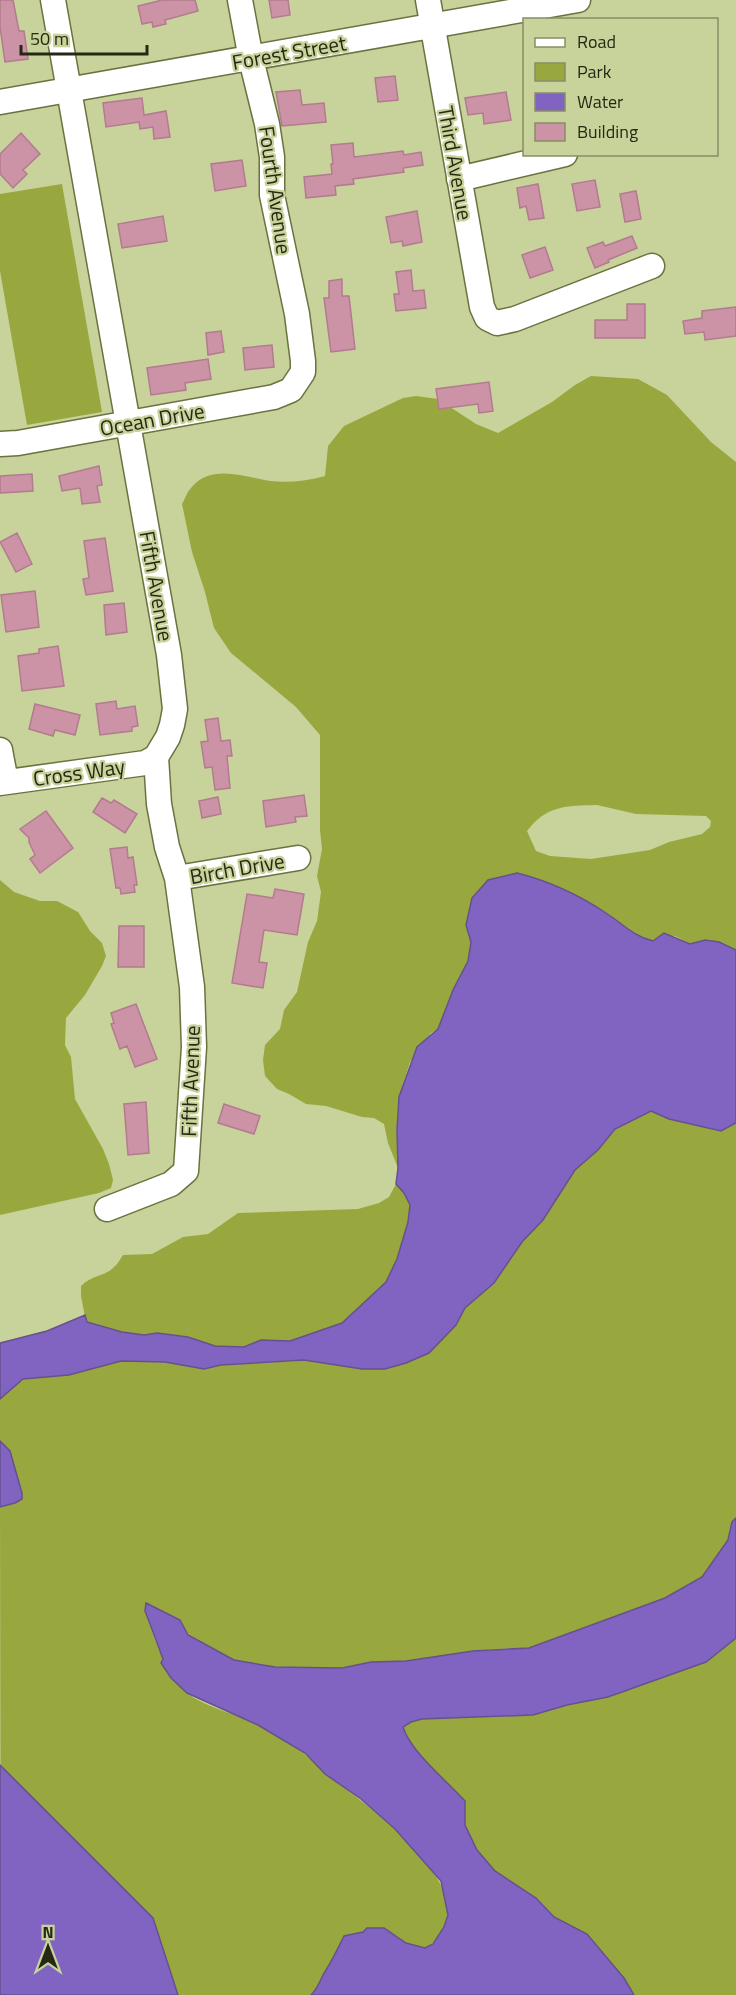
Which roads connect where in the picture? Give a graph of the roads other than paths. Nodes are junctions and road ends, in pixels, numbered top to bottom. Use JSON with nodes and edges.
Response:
{"nodes":[{"id":1,"x":52,"y":0,"type":"edge"},
{"id":2,"x":240,"y":0,"type":"edge"},
{"id":3,"x":428,"y":0,"type":"edge"},
{"id":4,"x":578,"y":0,"type":"edge"},
{"id":5,"x":432,"y":26,"type":"junction"},
{"id":6,"x":250,"y":59,"type":"junction"},
{"id":7,"x":68,"y":89,"type":"junction"},
{"id":8,"x":0,"y":102,"type":"edge"},
{"id":9,"x":557,"y":156,"type":"edge"},
{"id":10,"x":459,"y":179,"type":"junction"},
{"id":11,"x":652,"y":266,"type":"dead end"},
{"id":12,"x":298,"y":380,"type":"joint"},
{"id":13,"x":127,"y":423,"type":"junction"},
{"id":14,"x":0,"y":444,"type":"edge"},
{"id":15,"x":0,"y":750,"type":"edge"},
{"id":16,"x":156,"y":757,"type":"junction"},
{"id":17,"x":3,"y":782,"type":"edge"},
{"id":18,"x":298,"y":858,"type":"dead end"},
{"id":19,"x":177,"y":878,"type":"junction"},
{"id":20,"x":107,"y":1209,"type":"dead end"}],
"edges":[{"from":1,"to":7,"type":"street","name":"Fifth Avenue"},
{"from":2,"to":6,"type":"street","name":"Fourth Avenue"},
{"from":3,"to":5,"type":"street","name":"Third Avenue"},
{"from":4,"to":5,"type":"street","name":"Forest Street"},
{"from":5,"to":6,"type":"street","name":"Forest Street"},
{"from":5,"to":10,"type":"street","name":"Third Avenue"},
{"from":6,"to":7,"type":"street","name":"Forest Street"},
{"from":6,"to":12,"type":"street","name":"Fourth Avenue"},
{"from":7,"to":8,"type":"street","name":"Forest Street"},
{"from":7,"to":13,"type":"street","name":"Fifth Avenue"},
{"from":9,"to":10,"type":"street"},
{"from":10,"to":11,"type":"street","name":"Third Avenue"},
{"from":12,"to":13,"type":"street","name":"Ocean Drive"},
{"from":13,"to":14,"type":"street","name":"Ocean Drive"},
{"from":13,"to":16,"type":"street","name":"Fifth Avenue"},
{"from":15,"to":17,"type":"street"},
{"from":16,"to":17,"type":"street","name":"Cross Way"},
{"from":16,"to":19,"type":"street","name":"Fifth Avenue"},
{"from":18,"to":19,"type":"street","name":"Birch Drive"},
{"from":19,"to":20,"type":"street","name":"Fifth Avenue"}]}
